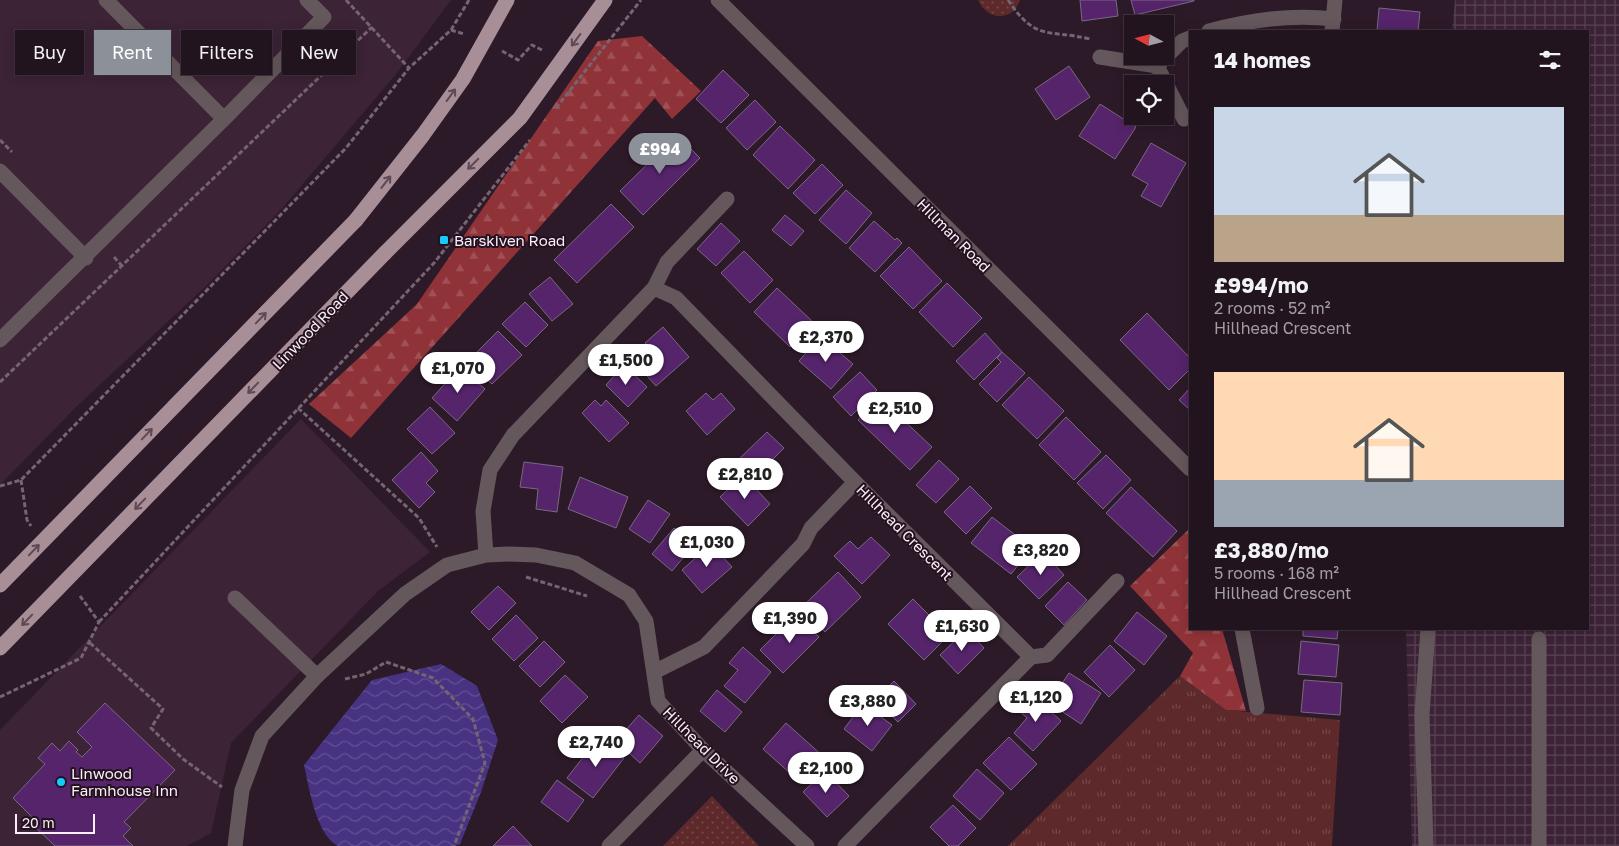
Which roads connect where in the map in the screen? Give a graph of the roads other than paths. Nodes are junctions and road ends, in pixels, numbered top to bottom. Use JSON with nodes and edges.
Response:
{"nodes":[{"id":1,"x":106,"y":0,"type":"edge"},
{"id":2,"x":307,"y":0,"type":"edge"},
{"id":3,"x":508,"y":0,"type":"edge"},
{"id":4,"x":605,"y":0,"type":"edge"},
{"id":5,"x":718,"y":0,"type":"edge"},
{"id":6,"x":1335,"y":0,"type":"edge"},
{"id":7,"x":1333,"y":25,"type":"edge"},
{"id":8,"x":1213,"y":30,"type":"edge"},
{"id":9,"x":1189,"y":38,"type":"edge"},
{"id":10,"x":1100,"y":57,"type":"road end"},
{"id":11,"x":1157,"y":66,"type":"junction"},
{"id":12,"x":224,"y":119,"type":"junction"},
{"id":13,"x":1184,"y":119,"type":"dead end"},
{"id":14,"x":0,"y":171,"type":"edge"},
{"id":15,"x":727,"y":199,"type":"dead end"},
{"id":16,"x":86,"y":258,"type":"junction"},
{"id":17,"x":654,"y":288,"type":"junction"},
{"id":18,"x":0,"y":340,"type":"edge"},
{"id":19,"x":1189,"y":468,"type":"edge"},
{"id":20,"x":855,"y":482,"type":"junction"},
{"id":21,"x":486,"y":555,"type":"junction"},
{"id":22,"x":1117,"y":582,"type":"dead end"},
{"id":23,"x":0,"y":585,"type":"edge"},
{"id":24,"x":235,"y":598,"type":"dead end"},
{"id":25,"x":1242,"y":630,"type":"edge"},
{"id":26,"x":1428,"y":630,"type":"edge"},
{"id":27,"x":1539,"y":639,"type":"dead end"},
{"id":28,"x":0,"y":648,"type":"edge"},
{"id":29,"x":1031,"y":657,"type":"junction"},
{"id":30,"x":654,"y":672,"type":"junction"},
{"id":31,"x":317,"y":676,"type":"junction"},
{"id":32,"x":1257,"y":708,"type":"dead end"},
{"id":33,"x":703,"y":750,"type":"junction"},
{"id":34,"x":234,"y":846,"type":"edge"},
{"id":35,"x":609,"y":846,"type":"edge"},
{"id":36,"x":808,"y":846,"type":"edge"},
{"id":37,"x":845,"y":846,"type":"edge"},
{"id":38,"x":1426,"y":846,"type":"edge"},
{"id":39,"x":1539,"y":846,"type":"edge"}],
"edges":[{"from":1,"to":12,"type":"street"},
{"from":2,"to":12,"type":"street"},
{"from":23,"to":3,"type":"main road","one_way":true,"bridge":true},
{"from":4,"to":28,"type":"main road","name":"Linwood Road","one_way":true,"bridge":true},
{"from":5,"to":19,"type":"street","name":"Hillman Road"},
{"from":6,"to":7,"type":"street"},
{"from":7,"to":8,"type":"street"},
{"from":9,"to":11,"type":"street"},
{"from":10,"to":11,"type":"street"},
{"from":11,"to":13,"type":"street"},
{"from":12,"to":16,"type":"street"},
{"from":14,"to":16,"type":"street"},
{"from":15,"to":17,"type":"street"},
{"from":16,"to":18,"type":"street"},
{"from":17,"to":20,"type":"street","name":"Hillhead Crescent"},
{"from":17,"to":21,"type":"street"},
{"from":20,"to":29,"type":"street","name":"Hillhead Crescent"},
{"from":20,"to":30,"type":"street"},
{"from":21,"to":30,"type":"street","name":"Hillhead Drive"},
{"from":21,"to":31,"type":"street","name":"Hillhead Drive"},
{"from":22,"to":29,"type":"street"},
{"from":24,"to":31,"type":"street"},
{"from":25,"to":32,"type":"street"},
{"from":26,"to":38,"type":"street"},
{"from":27,"to":39,"type":"street"},
{"from":29,"to":37,"type":"street"},
{"from":30,"to":33,"type":"street","name":"Hillhead Drive"},
{"from":31,"to":34,"type":"street"},
{"from":33,"to":35,"type":"street"},
{"from":33,"to":36,"type":"street","name":"Hillhead Drive"}]}
